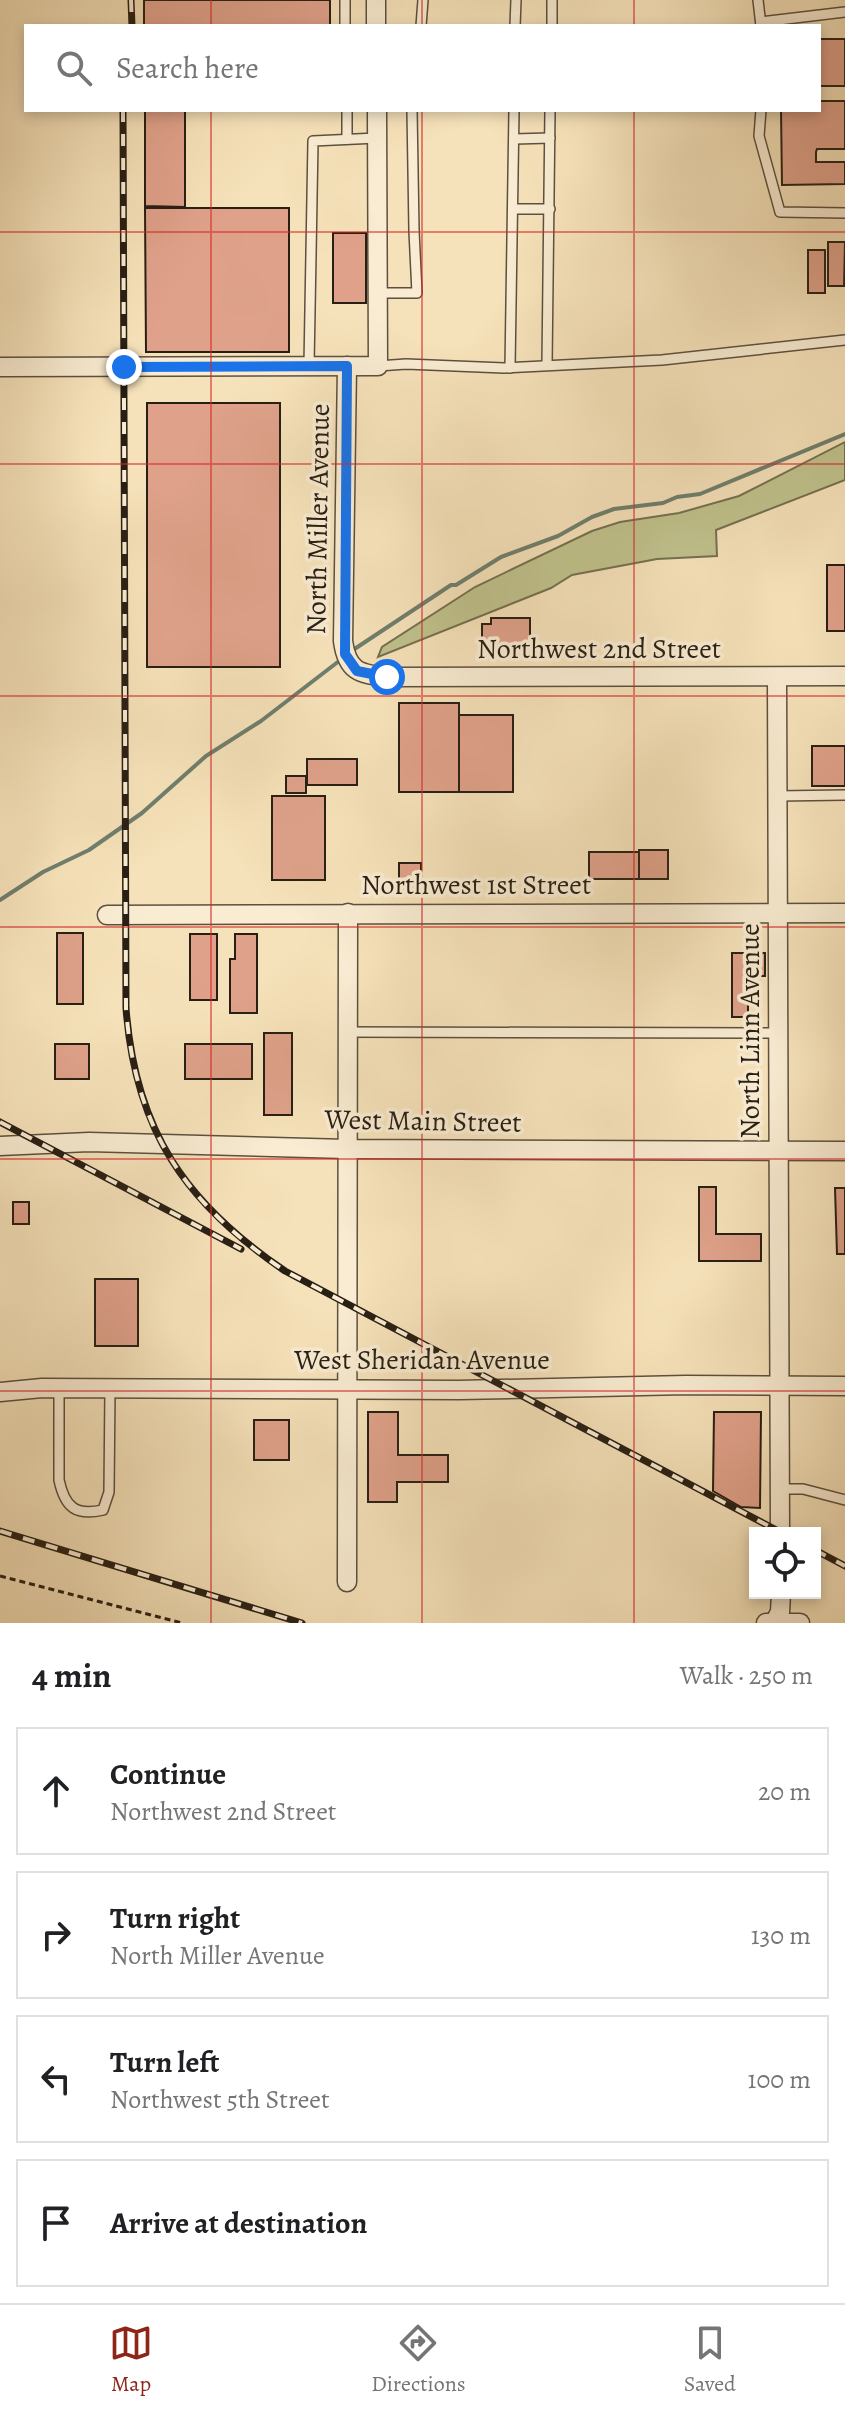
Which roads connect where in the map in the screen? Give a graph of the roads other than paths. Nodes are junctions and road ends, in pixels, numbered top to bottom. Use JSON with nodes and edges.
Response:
{"nodes":[{"id":1,"x":345,"y":0,"type":"edge"},
{"id":2,"x":376,"y":0,"type":"edge"},
{"id":3,"x":423,"y":0,"type":"edge"},
{"id":4,"x":516,"y":0,"type":"edge"},
{"id":5,"x":552,"y":0,"type":"edge"},
{"id":6,"x":758,"y":0,"type":"edge"},
{"id":7,"x":845,"y":12,"type":"edge"},
{"id":8,"x":345,"y":24,"type":"edge"},
{"id":9,"x":376,"y":24,"type":"edge"},
{"id":10,"x":421,"y":24,"type":"edge"},
{"id":11,"x":515,"y":24,"type":"edge"},
{"id":12,"x":552,"y":24,"type":"edge"},
{"id":13,"x":761,"y":24,"type":"edge"},
{"id":14,"x":347,"y":112,"type":"edge"},
{"id":15,"x":377,"y":112,"type":"edge"},
{"id":16,"x":412,"y":112,"type":"edge"},
{"id":17,"x":514,"y":112,"type":"edge"},
{"id":18,"x":550,"y":112,"type":"edge"},
{"id":19,"x":761,"y":112,"type":"edge"},
{"id":20,"x":377,"y":138,"type":"junction"},
{"id":21,"x":550,"y":138,"type":"junction"},
{"id":22,"x":347,"y":139,"type":"junction"},
{"id":23,"x":514,"y":139,"type":"junction"},
{"id":24,"x":513,"y":209,"type":"junction"},
{"id":25,"x":550,"y":209,"type":"junction"},
{"id":26,"x":845,"y":213,"type":"edge"},
{"id":27,"x":378,"y":293,"type":"junction"},
{"id":28,"x":845,"y":340,"type":"edge"},
{"id":29,"x":547,"y":365,"type":"junction"},
{"id":30,"x":309,"y":366,"type":"junction"},
{"id":31,"x":347,"y":366,"type":"junction"},
{"id":32,"x":378,"y":366,"type":"junction"},
{"id":33,"x":0,"y":367,"type":"edge"},
{"id":34,"x":510,"y":368,"type":"junction"},
{"id":35,"x":352,"y":666,"type":"joint"},
{"id":36,"x":845,"y":676,"type":"edge"},
{"id":37,"x":777,"y":677,"type":"junction"},
{"id":38,"x":845,"y":795,"type":"edge"},
{"id":39,"x":778,"y":796,"type":"junction"},
{"id":40,"x":348,"y":913,"type":"junction"},
{"id":41,"x":778,"y":913,"type":"junction"},
{"id":42,"x":845,"y":913,"type":"edge"},
{"id":43,"x":107,"y":915,"type":"dead end"},
{"id":44,"x":346,"y":1032,"type":"junction"},
{"id":45,"x":778,"y":1033,"type":"junction"},
{"id":46,"x":0,"y":1146,"type":"edge"},
{"id":47,"x":347,"y":1149,"type":"junction"},
{"id":48,"x":779,"y":1151,"type":"junction"},
{"id":49,"x":845,"y":1151,"type":"edge"},
{"id":50,"x":781,"y":1386,"type":"junction"},
{"id":51,"x":845,"y":1386,"type":"edge"},
{"id":52,"x":59,"y":1388,"type":"junction"},
{"id":53,"x":110,"y":1389,"type":"junction"},
{"id":54,"x":348,"y":1389,"type":"junction"},
{"id":55,"x":0,"y":1392,"type":"edge"},
{"id":56,"x":781,"y":1489,"type":"junction"},
{"id":57,"x":845,"y":1500,"type":"edge"},
{"id":58,"x":780,"y":1527,"type":"edge"},
{"id":59,"x":347,"y":1582,"type":"dead end"},
{"id":60,"x":781,"y":1599,"type":"edge"},
{"id":61,"x":774,"y":1622,"type":"edge"},
{"id":62,"x":766,"y":1623,"type":"edge"},
{"id":63,"x":800,"y":1623,"type":"edge"}],
"edges":[{"from":1,"to":8,"type":"lane"},
{"from":2,"to":9,"type":"street"},
{"from":3,"to":10,"type":"lane"},
{"from":4,"to":11,"type":"lane"},
{"from":5,"to":12,"type":"lane"},
{"from":6,"to":13,"type":"lane"},
{"from":7,"to":13,"type":"lane"},
{"from":14,"to":22,"type":"lane"},
{"from":15,"to":20,"type":"street"},
{"from":16,"to":27,"type":"lane"},
{"from":17,"to":23,"type":"lane"},
{"from":18,"to":21,"type":"lane"},
{"from":19,"to":26,"type":"lane"},
{"from":20,"to":22,"type":"lane"},
{"from":20,"to":27,"type":"street"},
{"from":21,"to":23,"type":"lane"},
{"from":21,"to":25,"type":"lane"},
{"from":22,"to":30,"type":"lane"},
{"from":23,"to":24,"type":"lane"},
{"from":24,"to":25,"type":"lane"},
{"from":24,"to":34,"type":"lane"},
{"from":25,"to":29,"type":"lane"},
{"from":27,"to":32,"type":"street"},
{"from":28,"to":29,"type":"lane"},
{"from":29,"to":34,"type":"lane"},
{"from":30,"to":31,"type":"street"},
{"from":30,"to":33,"type":"street"},
{"from":31,"to":32,"type":"street"},
{"from":31,"to":35,"type":"street","name":"North Miller Avenue"},
{"from":32,"to":34,"type":"lane"},
{"from":35,"to":37,"type":"street","name":"Northwest 2nd Street"},
{"from":36,"to":37,"type":"street","name":"Northwest 2nd Street"},
{"from":37,"to":39,"type":"street","name":"North Linn Avenue"},
{"from":38,"to":39,"type":"lane"},
{"from":39,"to":41,"type":"street","name":"North Linn Avenue"},
{"from":40,"to":41,"type":"street","name":"Northwest 1st Street"},
{"from":40,"to":43,"type":"street","name":"Northwest 1st Street"},
{"from":40,"to":44,"type":"street"},
{"from":41,"to":42,"type":"street","name":"Northwest 1st Street"},
{"from":41,"to":45,"type":"street","name":"North Linn Avenue"},
{"from":44,"to":45,"type":"lane"},
{"from":44,"to":47,"type":"street"},
{"from":45,"to":48,"type":"street","name":"North Linn Avenue"},
{"from":46,"to":47,"type":"street","name":"West Main Street"},
{"from":47,"to":48,"type":"street","name":"West Main Street"},
{"from":47,"to":54,"type":"street"},
{"from":48,"to":49,"type":"street","name":"West Main Street"},
{"from":48,"to":50,"type":"street","name":"North Linn Avenue"},
{"from":50,"to":51,"type":"street","name":"West Sheridan Avenue"},
{"from":50,"to":54,"type":"street","name":"West Sheridan Avenue"},
{"from":50,"to":56,"type":"street","name":"North Linn Avenue"},
{"from":52,"to":53,"type":"street","name":"West Sheridan Avenue"},
{"from":52,"to":53,"type":"lane"},
{"from":52,"to":55,"type":"street","name":"West Sheridan Avenue"},
{"from":53,"to":54,"type":"street","name":"West Sheridan Avenue"},
{"from":54,"to":59,"type":"street"},
{"from":56,"to":57,"type":"lane"},
{"from":56,"to":58,"type":"street","name":"North Linn Avenue"},
{"from":60,"to":61,"type":"street"},
{"from":61,"to":62,"type":"street"},
{"from":61,"to":63,"type":"street"}]}
